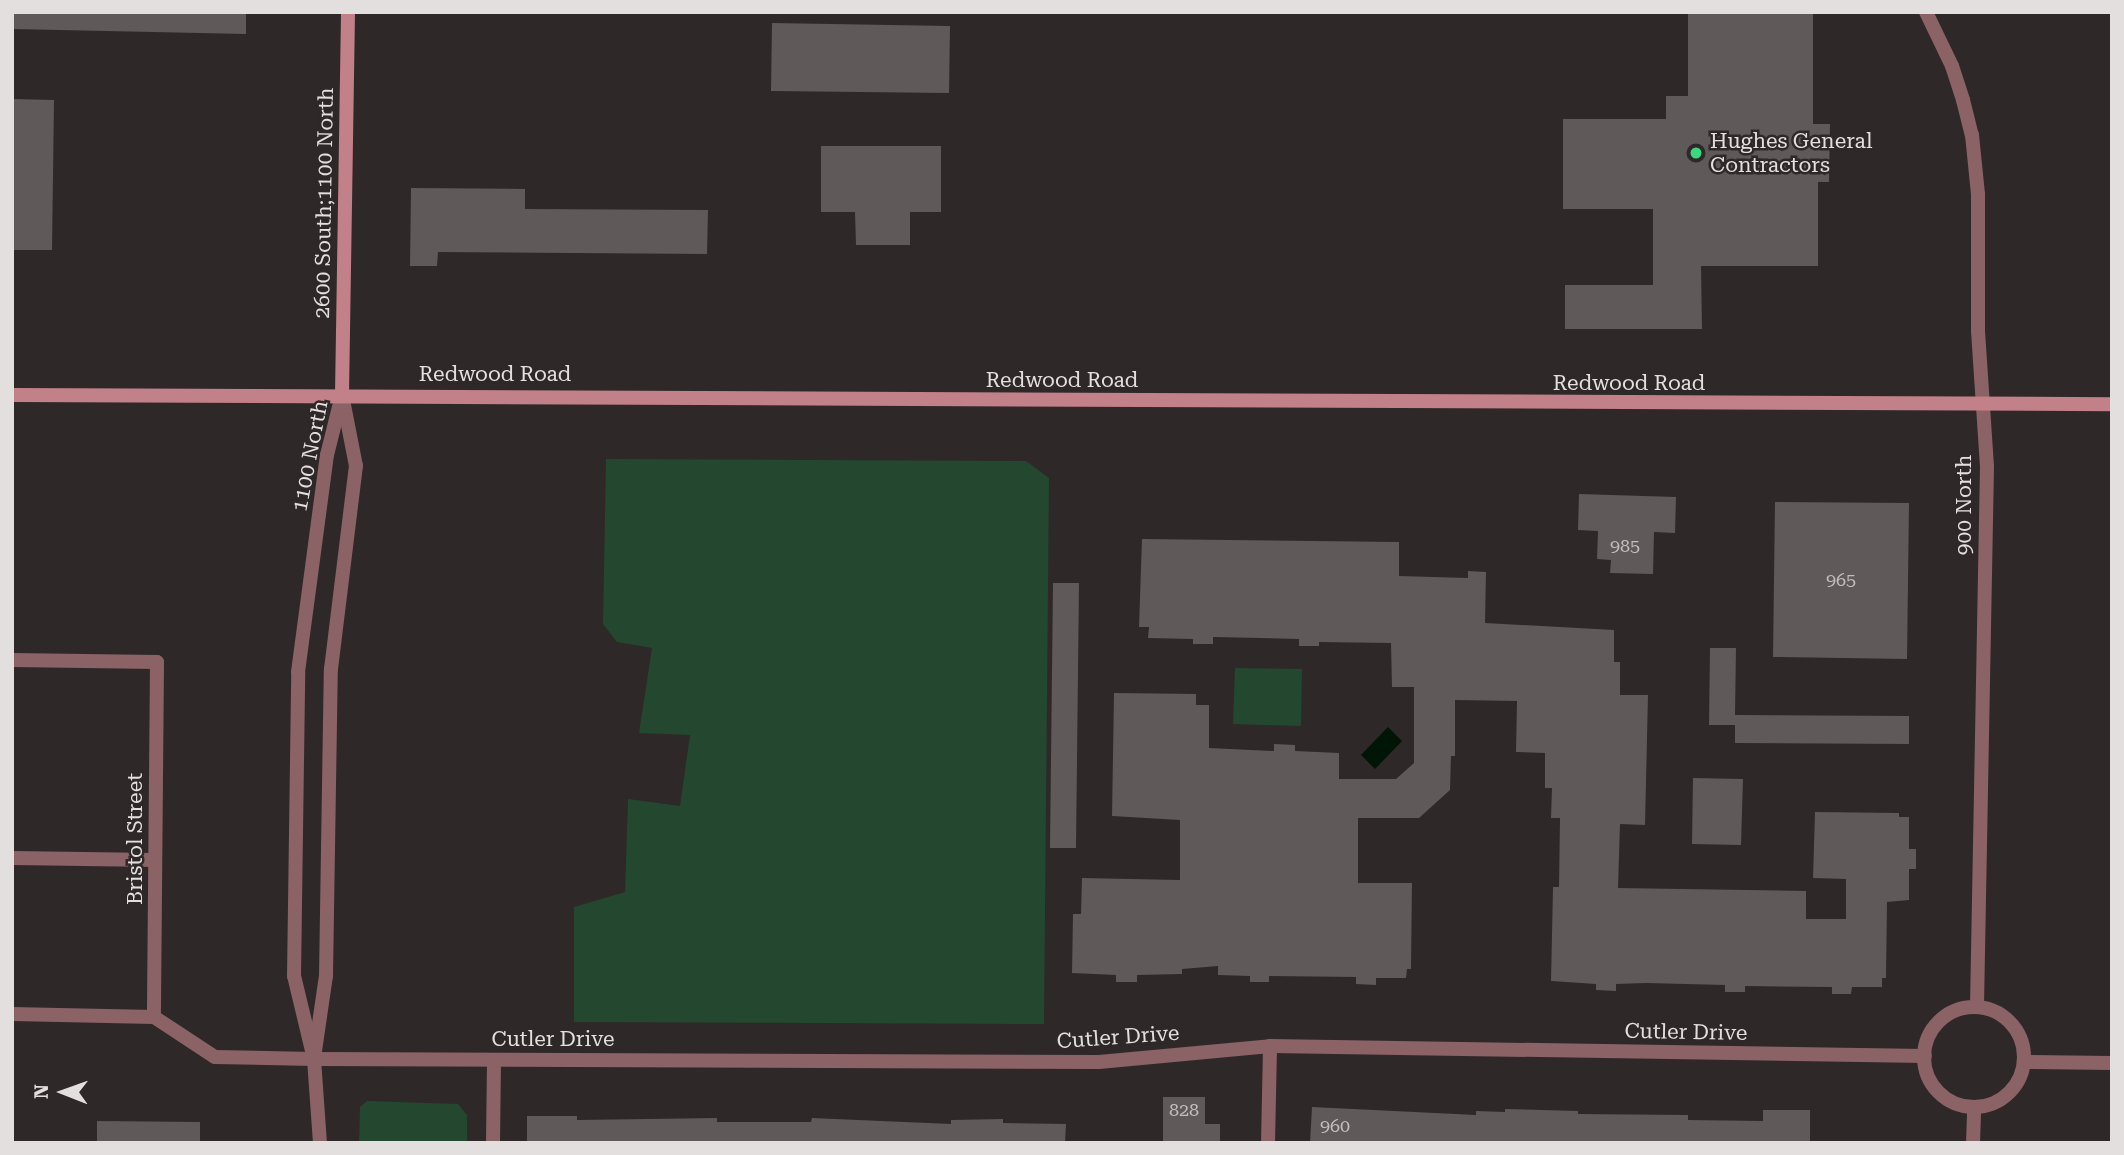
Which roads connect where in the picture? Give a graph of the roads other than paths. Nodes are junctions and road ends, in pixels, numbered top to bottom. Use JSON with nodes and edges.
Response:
{"nodes":[{"id":1,"x":348,"y":12,"type":"edge"},
{"id":2,"x":1926,"y":12,"type":"edge"},
{"id":3,"x":12,"y":395,"type":"edge"},
{"id":4,"x":342,"y":395,"type":"junction"},
{"id":5,"x":1982,"y":404,"type":"junction"},
{"id":6,"x":2112,"y":404,"type":"edge"},
{"id":7,"x":12,"y":660,"type":"edge"},
{"id":8,"x":12,"y":858,"type":"edge"},
{"id":9,"x":155,"y":860,"type":"junction"},
{"id":10,"x":1978,"y":1007,"type":"junction"},
{"id":11,"x":12,"y":1014,"type":"edge"},
{"id":12,"x":154,"y":1017,"type":"junction"},
{"id":13,"x":1270,"y":1046,"type":"junction"},
{"id":14,"x":1925,"y":1056,"type":"junction"},
{"id":15,"x":314,"y":1059,"type":"junction"},
{"id":16,"x":494,"y":1060,"type":"junction"},
{"id":17,"x":2024,"y":1062,"type":"junction"},
{"id":18,"x":2112,"y":1063,"type":"edge"},
{"id":19,"x":1974,"y":1109,"type":"junction"},
{"id":20,"x":320,"y":1143,"type":"edge"},
{"id":21,"x":493,"y":1143,"type":"edge"},
{"id":22,"x":1268,"y":1143,"type":"edge"},
{"id":23,"x":1973,"y":1143,"type":"edge"}],
"edges":[{"from":1,"to":4,"type":"main road","name":"2600 South;1100 North"},
{"from":2,"to":5,"type":"street","name":"900 North"},
{"from":3,"to":4,"type":"main road","name":"Redwood Road"},
{"from":4,"to":5,"type":"main road","name":"Redwood Road"},
{"from":4,"to":15,"type":"street","name":"1100 North"},
{"from":4,"to":15,"type":"street","name":"1100 North"},
{"from":5,"to":6,"type":"main road","name":"Redwood Road"},
{"from":5,"to":10,"type":"street","name":"900 North"},
{"from":7,"to":9,"type":"street","name":"Bristol Street"},
{"from":8,"to":9,"type":"street"},
{"from":9,"to":12,"type":"street","name":"Bristol Street"},
{"from":10,"to":14,"type":"street"},
{"from":10,"to":17,"type":"street"},
{"from":11,"to":12,"type":"street"},
{"from":12,"to":15,"type":"street","name":"Cutler Drive"},
{"from":13,"to":14,"type":"street","name":"Cutler Drive"},
{"from":13,"to":16,"type":"street","name":"Cutler Drive"},
{"from":13,"to":22,"type":"street"},
{"from":14,"to":19,"type":"street"},
{"from":15,"to":16,"type":"street","name":"Cutler Drive"},
{"from":15,"to":20,"type":"street","name":"1100 North"},
{"from":16,"to":21,"type":"street"},
{"from":17,"to":18,"type":"street"},
{"from":17,"to":19,"type":"street"},
{"from":19,"to":23,"type":"street"}]}
